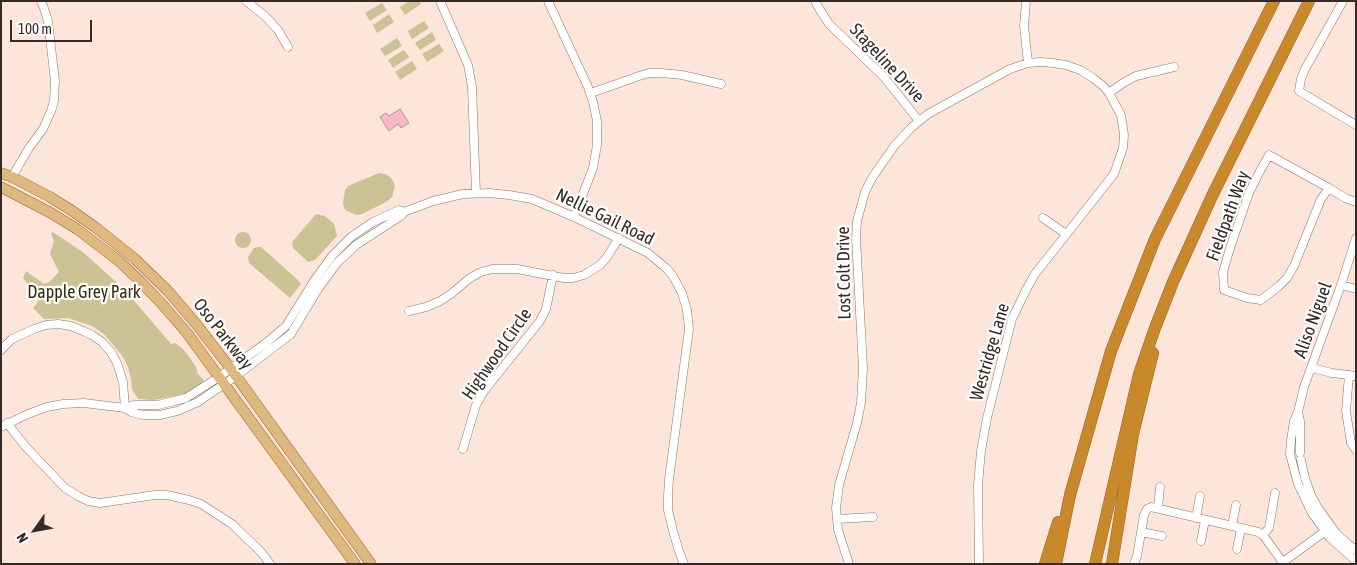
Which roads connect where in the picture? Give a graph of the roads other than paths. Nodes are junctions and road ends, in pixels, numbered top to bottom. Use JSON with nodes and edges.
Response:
{"nodes":[{"id":1,"x":41,"y":1,"type":"edge"},
{"id":2,"x":246,"y":1,"type":"edge"},
{"id":3,"x":440,"y":1,"type":"edge"},
{"id":4,"x":548,"y":1,"type":"edge"},
{"id":5,"x":815,"y":1,"type":"edge"},
{"id":6,"x":1026,"y":1,"type":"edge"},
{"id":7,"x":1274,"y":1,"type":"edge"},
{"id":8,"x":1310,"y":1,"type":"edge"},
{"id":9,"x":1343,"y":1,"type":"edge"},
{"id":10,"x":288,"y":47,"type":"dead end"},
{"id":11,"x":1028,"y":63,"type":"junction"},
{"id":12,"x":1174,"y":67,"type":"dead end"},
{"id":13,"x":721,"y":84,"type":"dead end"},
{"id":14,"x":1109,"y":93,"type":"junction"},
{"id":15,"x":591,"y":94,"type":"junction"},
{"id":16,"x":920,"y":121,"type":"junction"},
{"id":17,"x":1355,"y":124,"type":"edge"},
{"id":18,"x":1,"y":173,"type":"edge"},
{"id":19,"x":12,"y":177,"type":"junction"},
{"id":20,"x":1,"y":186,"type":"edge"},
{"id":21,"x":1329,"y":188,"type":"junction"},
{"id":22,"x":476,"y":193,"type":"junction"},
{"id":23,"x":1356,"y":202,"type":"edge"},
{"id":24,"x":574,"y":217,"type":"junction"},
{"id":25,"x":1043,"y":218,"type":"dead end"},
{"id":26,"x":1066,"y":234,"type":"junction"},
{"id":27,"x":619,"y":238,"type":"junction"},
{"id":28,"x":1356,"y":238,"type":"edge"},
{"id":29,"x":553,"y":275,"type":"junction"},
{"id":30,"x":1173,"y":282,"type":"junction"},
{"id":31,"x":1342,"y":285,"type":"junction"},
{"id":32,"x":1356,"y":289,"type":"edge"},
{"id":33,"x":409,"y":311,"type":"dead end"},
{"id":34,"x":1,"y":350,"type":"edge"},
{"id":35,"x":1312,"y":368,"type":"junction"},
{"id":36,"x":233,"y":373,"type":"junction"},
{"id":37,"x":1353,"y":376,"type":"edge"},
{"id":38,"x":222,"y":381,"type":"junction"},
{"id":39,"x":125,"y":408,"type":"junction"},
{"id":40,"x":1298,"y":412,"type":"junction"},
{"id":41,"x":4,"y":425,"type":"edge"},
{"id":42,"x":464,"y":449,"type":"dead end"},
{"id":43,"x":1355,"y":450,"type":"edge"},
{"id":44,"x":1160,"y":487,"type":"dead end"},
{"id":45,"x":1275,"y":493,"type":"dead end"},
{"id":46,"x":1070,"y":495,"type":"junction"},
{"id":47,"x":1200,"y":496,"type":"dead end"},
{"id":48,"x":1307,"y":496,"type":"junction"},
{"id":49,"x":1236,"y":505,"type":"dead end"},
{"id":50,"x":1158,"y":508,"type":"junction"},
{"id":51,"x":873,"y":517,"type":"dead end"},
{"id":52,"x":1196,"y":518,"type":"junction"},
{"id":53,"x":837,"y":519,"type":"junction"},
{"id":54,"x":1205,"y":520,"type":"junction"},
{"id":55,"x":1232,"y":526,"type":"junction"},
{"id":56,"x":1241,"y":528,"type":"junction"},
{"id":57,"x":1328,"y":529,"type":"junction"},
{"id":58,"x":1141,"y":532,"type":"junction"},
{"id":59,"x":1263,"y":535,"type":"junction"},
{"id":60,"x":1162,"y":536,"type":"dead end"},
{"id":61,"x":1201,"y":541,"type":"dead end"},
{"id":62,"x":1237,"y":549,"type":"dead end"},
{"id":63,"x":1356,"y":550,"type":"edge"},
{"id":64,"x":1356,"y":561,"type":"edge"},
{"id":65,"x":1284,"y":563,"type":"edge"},
{"id":66,"x":270,"y":564,"type":"edge"},
{"id":67,"x":355,"y":564,"type":"edge"},
{"id":68,"x":371,"y":564,"type":"edge"},
{"id":69,"x":684,"y":564,"type":"edge"},
{"id":70,"x":849,"y":564,"type":"edge"},
{"id":71,"x":979,"y":564,"type":"edge"},
{"id":72,"x":1045,"y":564,"type":"edge"},
{"id":73,"x":1056,"y":564,"type":"edge"},
{"id":74,"x":1095,"y":564,"type":"edge"},
{"id":75,"x":1112,"y":564,"type":"edge"},
{"id":76,"x":1134,"y":564,"type":"edge"}],
"edges":[{"from":1,"to":19,"type":"street"},
{"from":2,"to":10,"type":"street"},
{"from":3,"to":22,"type":"street"},
{"from":4,"to":15,"type":"street"},
{"from":5,"to":16,"type":"street","name":"Stageline Drive"},
{"from":6,"to":11,"type":"street"},
{"from":7,"to":46,"type":"highway"},
{"from":8,"to":30,"type":"highway"},
{"from":9,"to":17,"type":"street"},
{"from":11,"to":14,"type":"street","name":"Lost Colt Drive"},
{"from":11,"to":16,"type":"street","name":"Lost Colt Drive"},
{"from":12,"to":14,"type":"street"},
{"from":13,"to":15,"type":"street"},
{"from":14,"to":26,"type":"street","name":"Westridge Lane"},
{"from":15,"to":24,"type":"street"},
{"from":16,"to":53,"type":"street","name":"Lost Colt Drive"},
{"from":18,"to":19,"type":"main road","name":"Oso Parkway"},
{"from":19,"to":36,"type":"main road","name":"Oso Parkway"},
{"from":20,"to":38,"type":"main road","name":"Oso Parkway"},
{"from":21,"to":21,"type":"street","name":"Fieldpath Way"},
{"from":21,"to":23,"type":"street"},
{"from":22,"to":24,"type":"street","name":"Nellie Gail Road"},
{"from":22,"to":36,"type":"street","name":"Nellie Gail Road"},
{"from":24,"to":27,"type":"street","name":"Nellie Gail Road"},
{"from":25,"to":26,"type":"street"},
{"from":26,"to":71,"type":"street","name":"Westridge Lane"},
{"from":27,"to":29,"type":"street"},
{"from":27,"to":69,"type":"street","name":"Nellie Gail Road"},
{"from":28,"to":31,"type":"street","name":"Aliso Niguel"},
{"from":29,"to":33,"type":"street"},
{"from":29,"to":42,"type":"street","name":"Highwood Circle"},
{"from":30,"to":74,"type":"highway"},
{"from":30,"to":75,"type":"highway"},
{"from":31,"to":32,"type":"street"},
{"from":31,"to":35,"type":"street","name":"Aliso Niguel"},
{"from":34,"to":39,"type":"street"},
{"from":35,"to":37,"type":"street"},
{"from":35,"to":40,"type":"street","name":"Aliso Niguel"},
{"from":36,"to":38,"type":"street","name":"Nellie Gail Road"},
{"from":36,"to":68,"type":"main road","name":"Oso Parkway"},
{"from":37,"to":43,"type":"street"},
{"from":38,"to":39,"type":"street","name":"Nellie Gail Road"},
{"from":38,"to":67,"type":"main road","name":"Oso Parkway"},
{"from":39,"to":41,"type":"street","name":"Nellie Gail Road"},
{"from":40,"to":48,"type":"street","name":"Aliso Niguel"},
{"from":40,"to":48,"type":"street","name":"Aliso Niguel"},
{"from":41,"to":66,"type":"street"},
{"from":44,"to":50,"type":"street"},
{"from":45,"to":59,"type":"street"},
{"from":46,"to":72,"type":"highway"},
{"from":46,"to":73,"type":"highway"},
{"from":47,"to":52,"type":"street"},
{"from":48,"to":57,"type":"street","name":"Aliso Niguel"},
{"from":49,"to":55,"type":"street"},
{"from":50,"to":52,"type":"street"},
{"from":50,"to":58,"type":"street"},
{"from":51,"to":53,"type":"street"},
{"from":52,"to":54,"type":"street"},
{"from":53,"to":70,"type":"street","name":"Lost Colt Drive"},
{"from":54,"to":55,"type":"street"},
{"from":54,"to":61,"type":"street"},
{"from":55,"to":56,"type":"street"},
{"from":56,"to":59,"type":"street"},
{"from":56,"to":62,"type":"street"},
{"from":57,"to":63,"type":"street","name":"Aliso Niguel"},
{"from":57,"to":64,"type":"street","name":"Aliso Niguel"},
{"from":57,"to":65,"type":"street"},
{"from":58,"to":60,"type":"street"},
{"from":58,"to":76,"type":"street"},
{"from":59,"to":65,"type":"street"}]}
